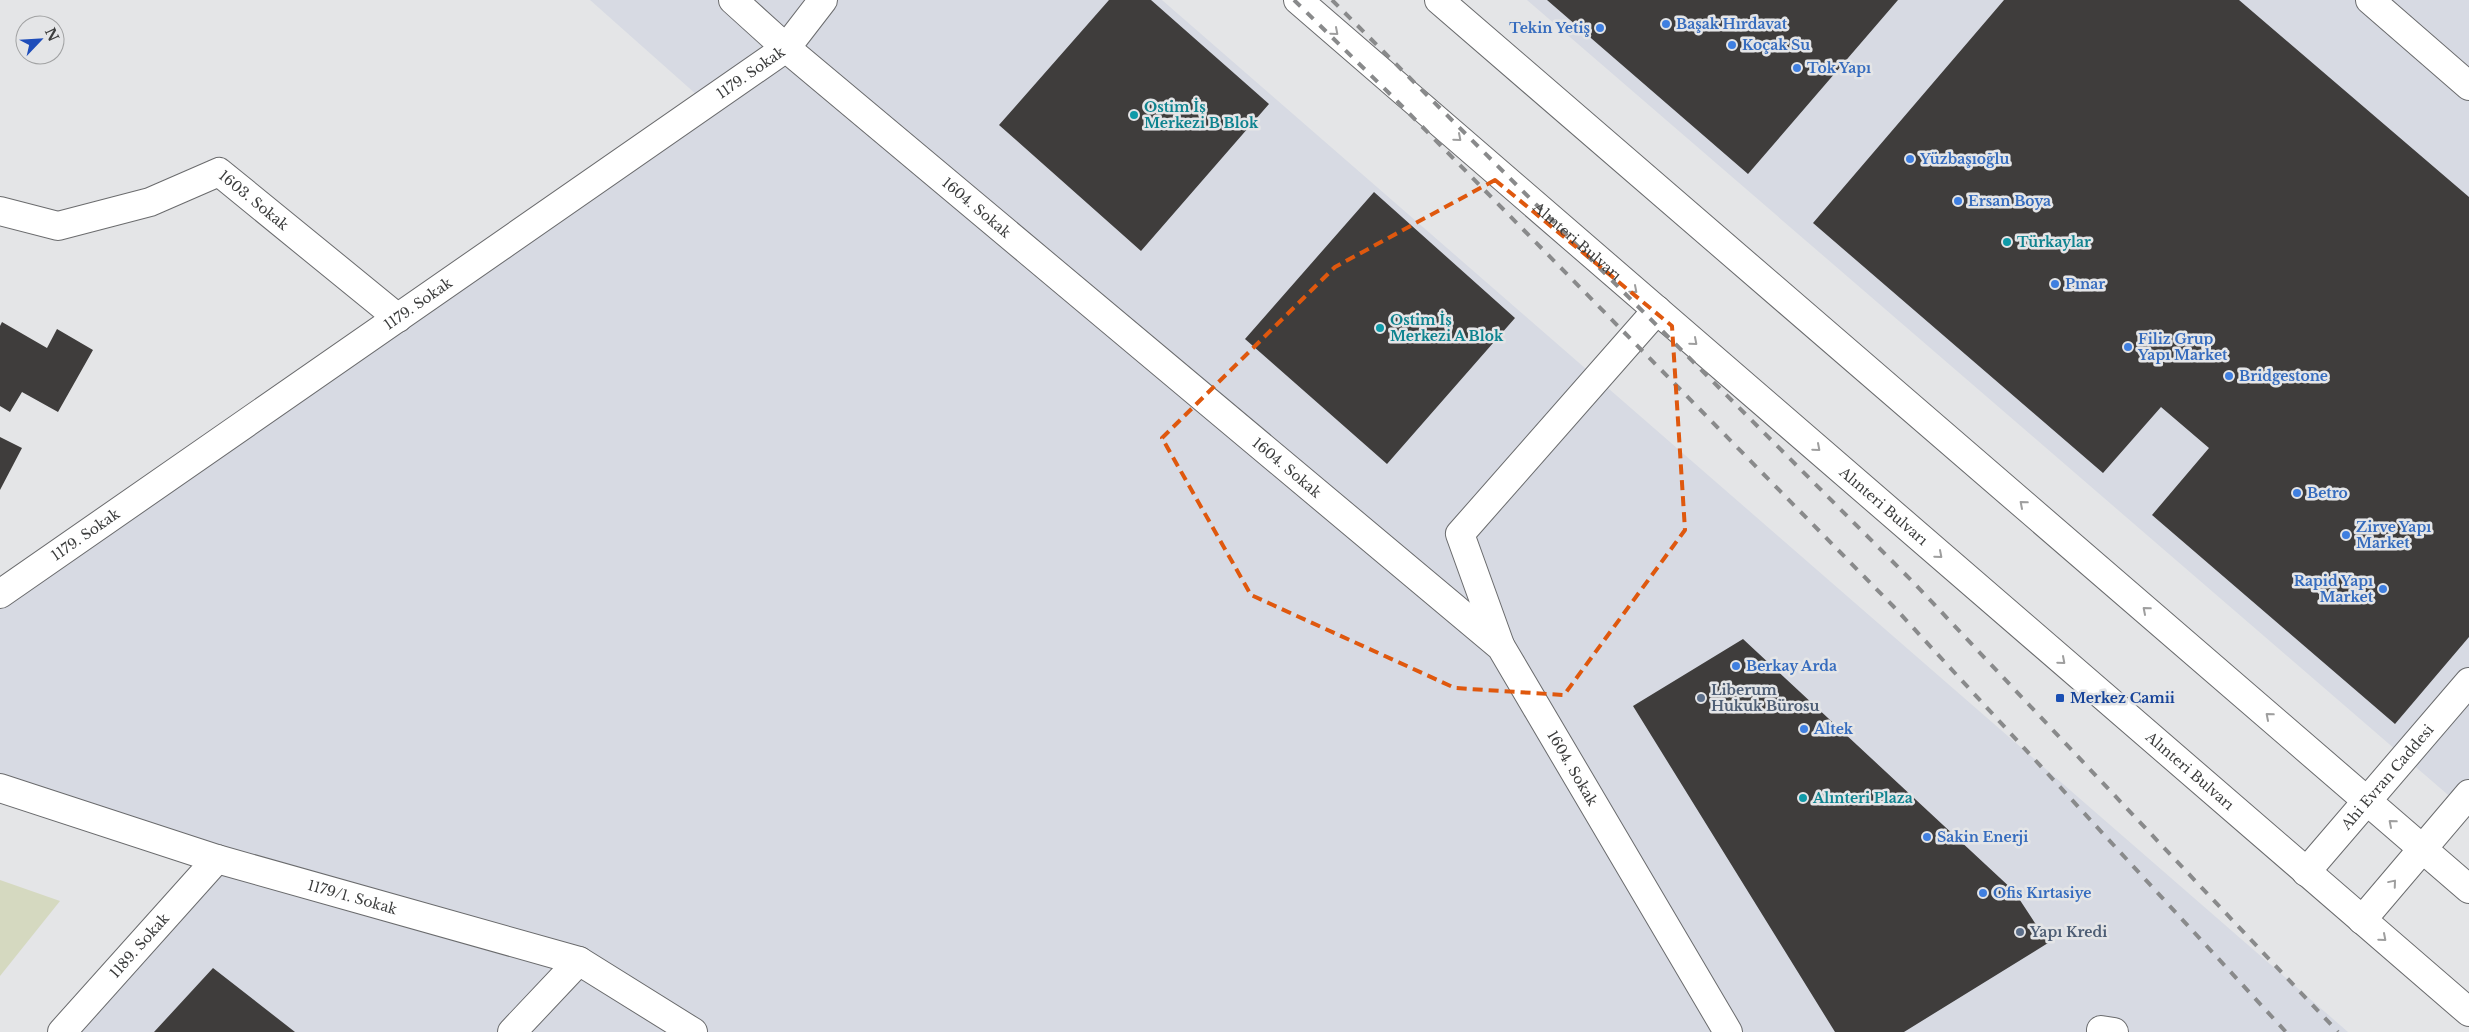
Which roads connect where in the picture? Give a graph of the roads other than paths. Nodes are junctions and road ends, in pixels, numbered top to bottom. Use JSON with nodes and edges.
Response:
{"nodes":[{"id":1,"x":733,"y":0,"type":"edge"},
{"id":2,"x":823,"y":0,"type":"edge"},
{"id":3,"x":1298,"y":0,"type":"edge"},
{"id":4,"x":1439,"y":0,"type":"edge"},
{"id":5,"x":2370,"y":0,"type":"edge"},
{"id":6,"x":786,"y":48,"type":"junction"},
{"id":7,"x":2469,"y":86,"type":"edge"},
{"id":8,"x":0,"y":211,"type":"edge"},
{"id":9,"x":1657,"y":310,"type":"junction"},
{"id":10,"x":398,"y":318,"type":"junction"},
{"id":11,"x":0,"y":594,"type":"edge"},
{"id":12,"x":1501,"y":647,"type":"junction"},
{"id":13,"x":2469,"y":682,"type":"edge"},
{"id":14,"x":0,"y":788,"type":"edge"},
{"id":15,"x":2469,"y":794,"type":"edge"},
{"id":16,"x":2367,"y":801,"type":"junction"},
{"id":17,"x":2422,"y":848,"type":"junction"},
{"id":18,"x":217,"y":858,"type":"junction"},
{"id":19,"x":2306,"y":872,"type":"junction"},
{"id":20,"x":2469,"y":889,"type":"edge"},
{"id":21,"x":2362,"y":920,"type":"junction"},
{"id":22,"x":579,"y":961,"type":"junction"},
{"id":23,"x":2469,"y":1012,"type":"edge"},
{"id":24,"x":62,"y":1032,"type":"edge"},
{"id":25,"x":512,"y":1032,"type":"edge"},
{"id":26,"x":693,"y":1032,"type":"edge"},
{"id":27,"x":1728,"y":1032,"type":"edge"}],
"edges":[{"from":1,"to":6,"type":"street","name":"1604. Sokak"},
{"from":2,"to":6,"type":"street","name":"1179. Sokak"},
{"from":3,"to":9,"type":"street","name":"Alınteri Bulvarı","one_way":true},
{"from":16,"to":4,"type":"street","one_way":true},
{"from":5,"to":7,"type":"street"},
{"from":6,"to":10,"type":"street","name":"1179. Sokak"},
{"from":6,"to":12,"type":"street","name":"1604. Sokak"},
{"from":8,"to":10,"type":"street","name":"1603. Sokak"},
{"from":9,"to":12,"type":"street"},
{"from":9,"to":19,"type":"street","name":"Alınteri Bulvarı","one_way":true},
{"from":10,"to":11,"type":"street","name":"1179. Sokak"},
{"from":12,"to":27,"type":"street","name":"1604. Sokak"},
{"from":13,"to":16,"type":"street","name":"Ahi Evran Caddesi"},
{"from":14,"to":18,"type":"street","name":"1179/1. Sokak"},
{"from":15,"to":17,"type":"street"},
{"from":17,"to":16,"type":"street","one_way":true},
{"from":16,"to":19,"type":"street","name":"Ahi Evran Caddesi"},
{"from":17,"to":20,"type":"street"},
{"from":21,"to":17,"type":"street","one_way":true},
{"from":18,"to":22,"type":"street","name":"1179/1. Sokak"},
{"from":18,"to":24,"type":"street","name":"1189. Sokak"},
{"from":19,"to":21,"type":"street","name":"Alınteri Bulvarı"},
{"from":21,"to":23,"type":"street","name":"Alınteri Bulvarı","one_way":true},
{"from":22,"to":25,"type":"street"},
{"from":22,"to":26,"type":"street","name":"1179/1. Sokak"}]}
